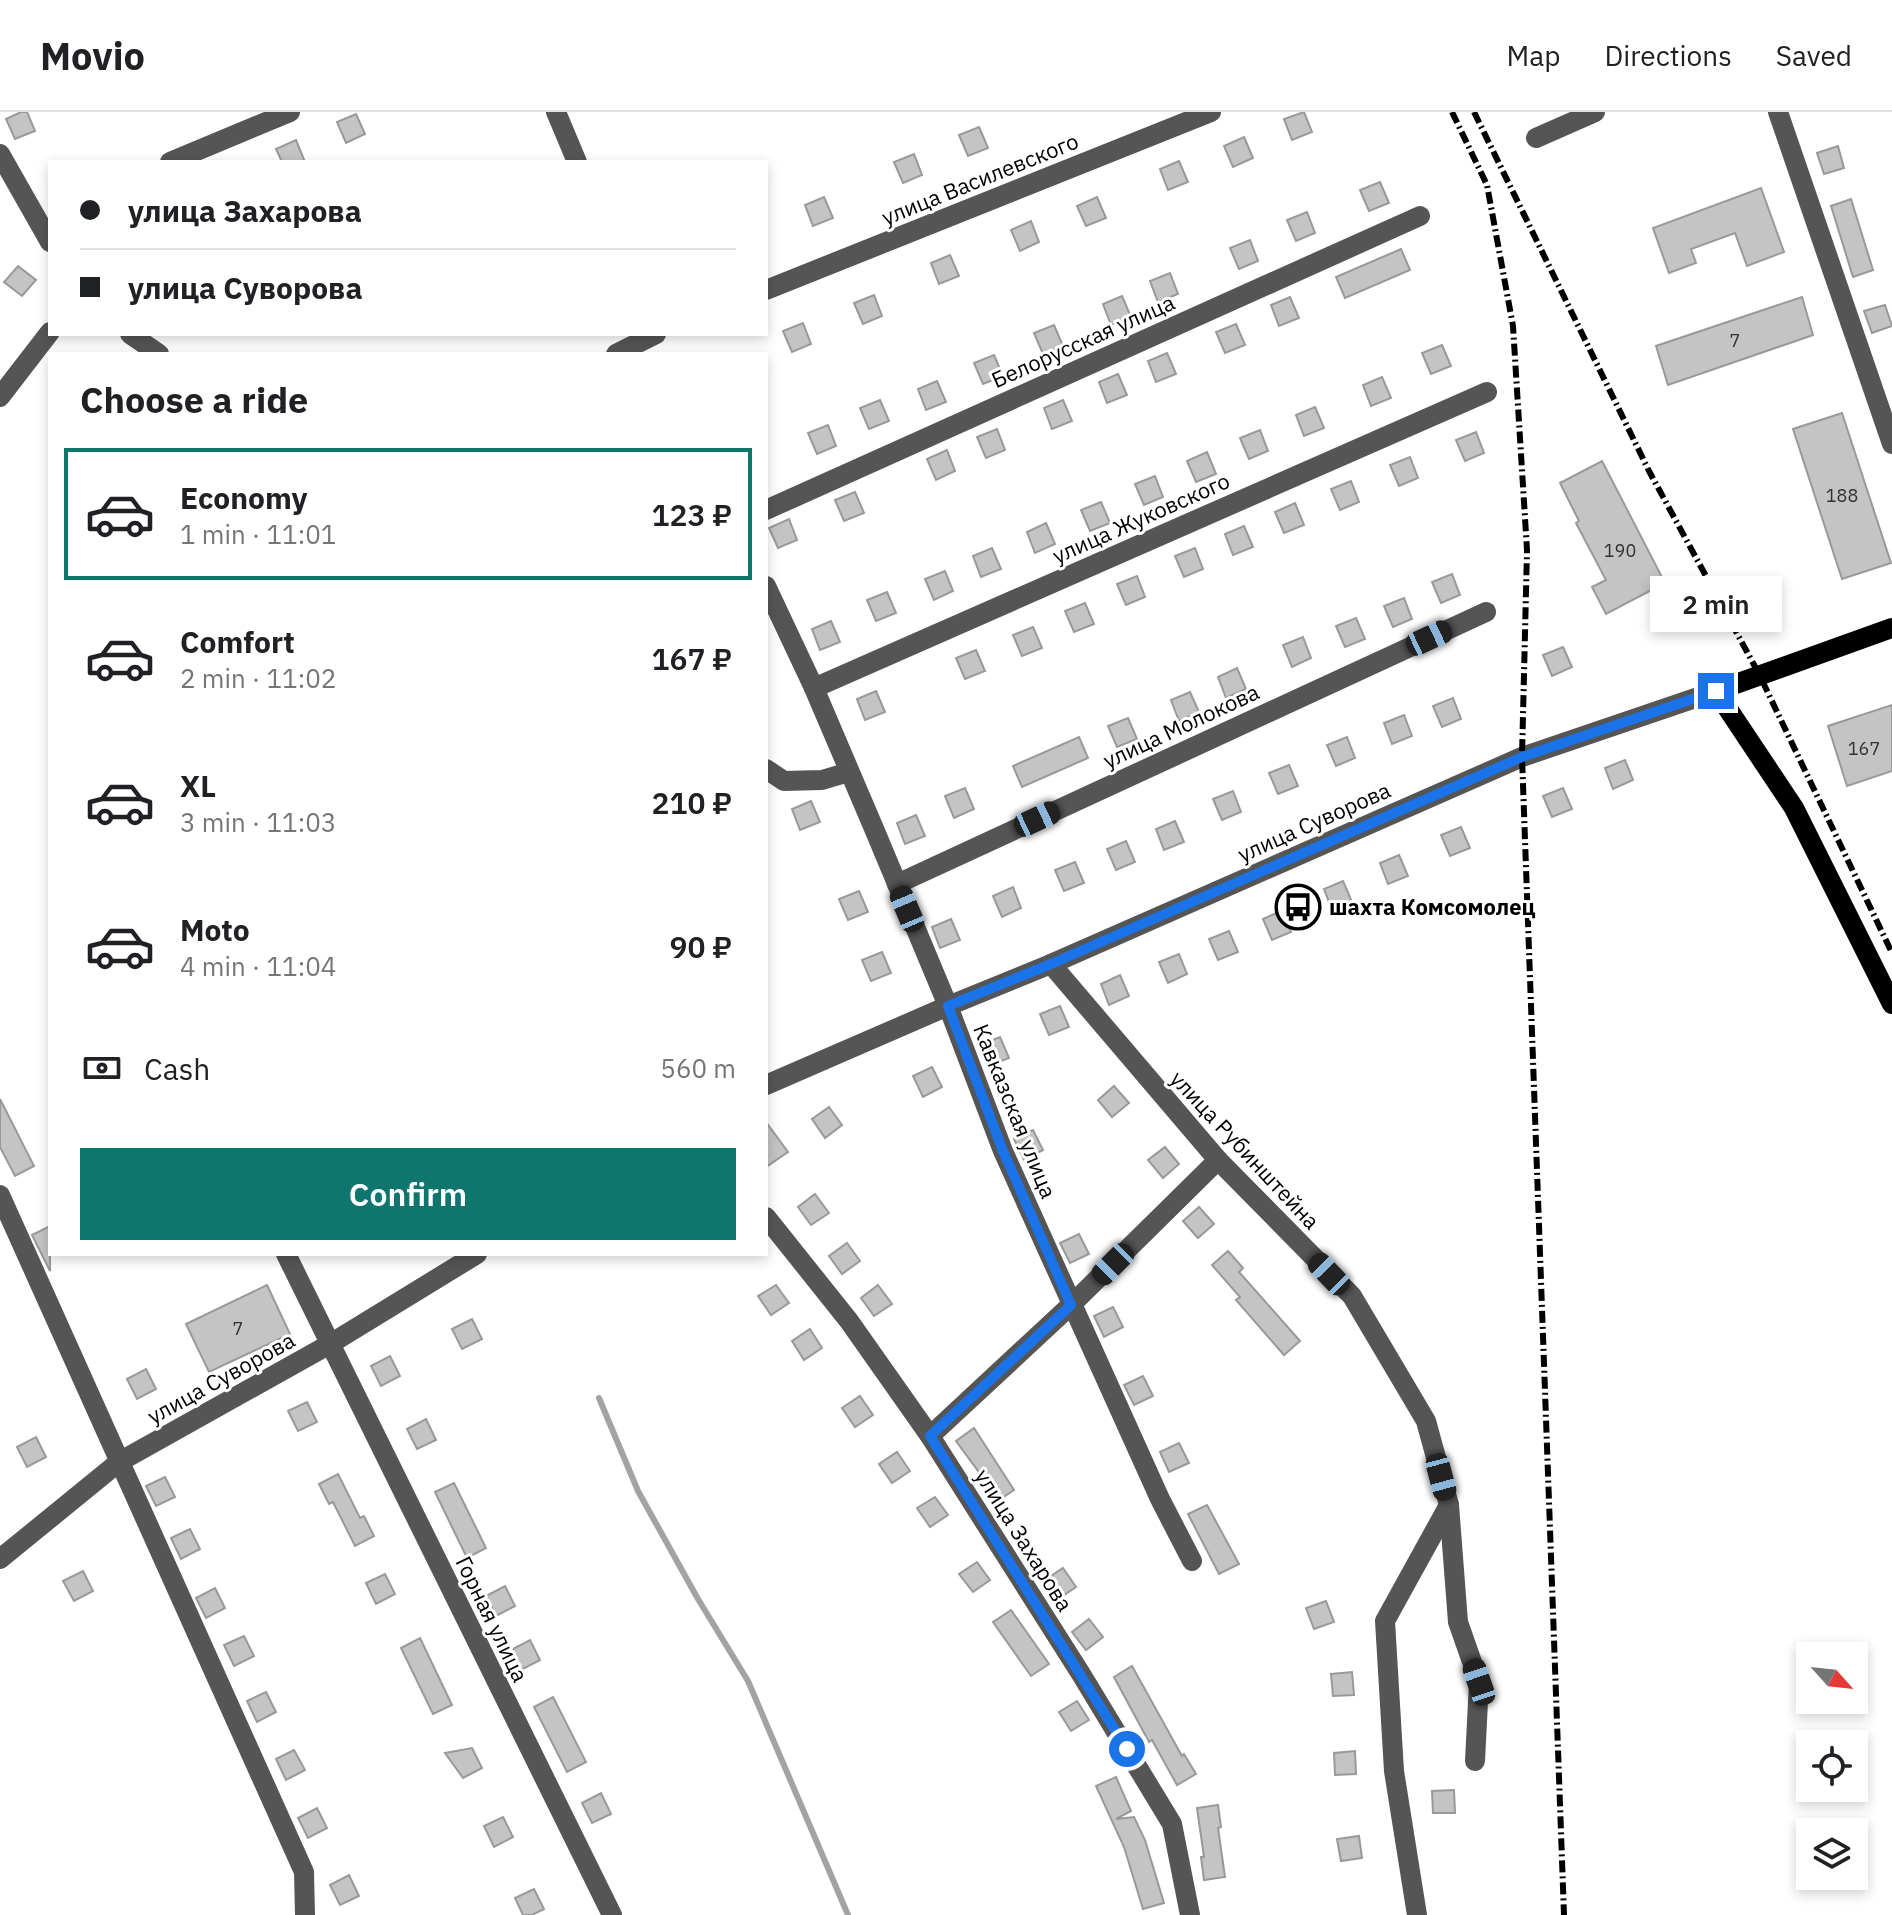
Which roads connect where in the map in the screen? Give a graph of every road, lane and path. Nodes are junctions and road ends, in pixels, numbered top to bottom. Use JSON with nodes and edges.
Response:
{"nodes":[{"id":1,"x":290,"y":112,"type":"edge"},
{"id":2,"x":556,"y":112,"type":"edge"},
{"id":3,"x":1211,"y":112,"type":"edge"},
{"id":4,"x":1595,"y":112,"type":"edge"},
{"id":5,"x":1778,"y":112,"type":"edge"},
{"id":6,"x":1536,"y":138,"type":"dead end"},
{"id":7,"x":0,"y":154,"type":"edge"},
{"id":8,"x":175,"y":160,"type":"edge"},
{"id":9,"x":576,"y":160,"type":"edge"},
{"id":10,"x":43,"y":214,"type":"edge"},
{"id":11,"x":1420,"y":216,"type":"dead end"},
{"id":12,"x":48,"y":234,"type":"edge"},
{"id":13,"x":768,"y":289,"type":"edge"},
{"id":14,"x":48,"y":335,"type":"edge"},
{"id":15,"x":133,"y":336,"type":"edge"},
{"id":16,"x":654,"y":340,"type":"edge"},
{"id":17,"x":156,"y":352,"type":"edge"},
{"id":18,"x":621,"y":352,"type":"edge"},
{"id":19,"x":1487,"y":392,"type":"dead end"},
{"id":20,"x":0,"y":397,"type":"edge"},
{"id":21,"x":1892,"y":444,"type":"edge"},
{"id":22,"x":768,"y":509,"type":"edge"},
{"id":23,"x":768,"y":590,"type":"edge"},
{"id":24,"x":1486,"y":612,"type":"dead end"},
{"id":25,"x":1892,"y":628,"type":"edge"},
{"id":26,"x":814,"y":688,"type":"junction"},
{"id":27,"x":1716,"y":691,"type":"junction"},
{"id":28,"x":768,"y":770,"type":"edge"},
{"id":29,"x":849,"y":772,"type":"junction"},
{"id":30,"x":897,"y":884,"type":"junction"},
{"id":31,"x":1051,"y":964,"type":"junction"},
{"id":32,"x":1892,"y":1004,"type":"edge"},
{"id":33,"x":948,"y":1006,"type":"junction"},
{"id":34,"x":768,"y":1084,"type":"edge"},
{"id":35,"x":1218,"y":1160,"type":"junction"},
{"id":36,"x":0,"y":1195,"type":"edge"},
{"id":37,"x":768,"y":1220,"type":"edge"},
{"id":38,"x":287,"y":1256,"type":"edge"},
{"id":39,"x":474,"y":1256,"type":"edge"},
{"id":40,"x":1071,"y":1305,"type":"junction"},
{"id":41,"x":330,"y":1344,"type":"junction"},
{"id":42,"x":930,"y":1436,"type":"junction"},
{"id":43,"x":119,"y":1462,"type":"junction"},
{"id":44,"x":1449,"y":1505,"type":"junction"},
{"id":45,"x":0,"y":1559,"type":"edge"},
{"id":46,"x":1192,"y":1561,"type":"dead end"},
{"id":47,"x":1475,"y":1761,"type":"dead end"},
{"id":48,"x":305,"y":1915,"type":"edge"},
{"id":49,"x":612,"y":1915,"type":"edge"},
{"id":50,"x":1190,"y":1915,"type":"edge"},
{"id":51,"x":1417,"y":1915,"type":"edge"}],
"edges":[{"from":1,"to":8,"type":"street"},
{"from":2,"to":9,"type":"street"},
{"from":3,"to":13,"type":"street","name":"улица Василевского"},
{"from":4,"to":6,"type":"street"},
{"from":5,"to":21,"type":"street"},
{"from":7,"to":10,"type":"street"},
{"from":10,"to":12,"type":"street"},
{"from":11,"to":22,"type":"street","name":"Белорусская улица"},
{"from":14,"to":20,"type":"street"},
{"from":15,"to":17,"type":"street"},
{"from":16,"to":18,"type":"street"},
{"from":19,"to":26,"type":"street","name":"улица Жуковского"},
{"from":23,"to":26,"type":"street","name":"Кавказская улица"},
{"from":24,"to":30,"type":"street","name":"улица Молокова"},
{"from":25,"to":27,"type":"main road","name":"улица Суворова"},
{"from":26,"to":29,"type":"street","name":"Кавказская улица"},
{"from":27,"to":31,"type":"street","name":"улица Суворова"},
{"from":27,"to":32,"type":"main road"},
{"from":28,"to":29,"type":"street"},
{"from":29,"to":30,"type":"street","name":"Кавказская улица"},
{"from":30,"to":33,"type":"street","name":"Кавказская улица"},
{"from":31,"to":33,"type":"street","name":"улица Суворова"},
{"from":31,"to":35,"type":"street","name":"улица Рубинштейна"},
{"from":33,"to":34,"type":"street","name":"улица Суворова"},
{"from":33,"to":40,"type":"street","name":"Кавказская улица"},
{"from":35,"to":40,"type":"street"},
{"from":35,"to":44,"type":"street","name":"улица Рубинштейна"},
{"from":36,"to":43,"type":"street"},
{"from":37,"to":42,"type":"street","name":"улица Захарова"},
{"from":38,"to":41,"type":"street","name":"Горная улица"},
{"from":39,"to":41,"type":"street","name":"улица Суворова"},
{"from":40,"to":42,"type":"street"},
{"from":40,"to":46,"type":"street","name":"Кавказская улица"},
{"from":41,"to":43,"type":"street","name":"улица Суворова"},
{"from":41,"to":49,"type":"street","name":"Горная улица"},
{"from":42,"to":50,"type":"street","name":"улица Захарова"},
{"from":43,"to":45,"type":"street","name":"улица Суворова"},
{"from":43,"to":48,"type":"street"},
{"from":44,"to":47,"type":"street","name":"улица Рубинштейна"},
{"from":44,"to":51,"type":"street"}]}
